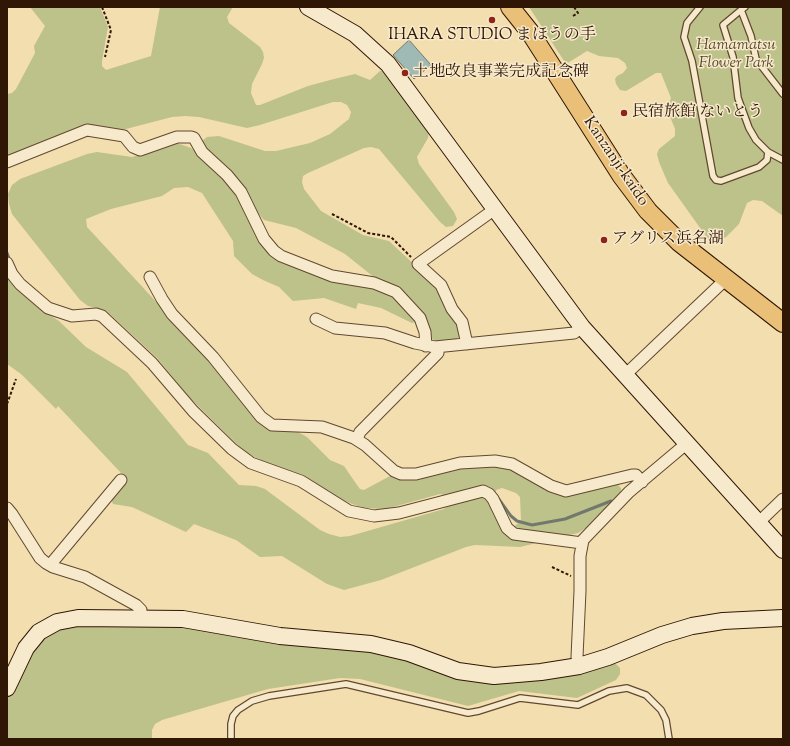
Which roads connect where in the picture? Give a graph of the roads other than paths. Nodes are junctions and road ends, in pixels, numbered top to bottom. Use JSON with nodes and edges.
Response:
{"nodes":[{"id":1,"x":308,"y":7,"type":"edge"},
{"id":2,"x":510,"y":7,"type":"edge"},
{"id":3,"x":700,"y":7,"type":"edge"},
{"id":4,"x":743,"y":9,"type":"edge"},
{"id":5,"x":783,"y":94,"type":"edge"},
{"id":6,"x":768,"y":152,"type":"junction"},
{"id":7,"x":783,"y":160,"type":"edge"},
{"id":8,"x":7,"y":162,"type":"edge"},
{"id":9,"x":495,"y":209,"type":"junction"},
{"id":10,"x":7,"y":263,"type":"edge"},
{"id":11,"x":150,"y":277,"type":"dead end"},
{"id":12,"x":726,"y":279,"type":"junction"},
{"id":13,"x":316,"y":320,"type":"dead end"},
{"id":14,"x":783,"y":324,"type":"edge"},
{"id":15,"x":582,"y":328,"type":"junction"},
{"id":16,"x":467,"y":344,"type":"junction"},
{"id":17,"x":426,"y":346,"type":"junction"},
{"id":18,"x":438,"y":347,"type":"junction"},
{"id":19,"x":624,"y":376,"type":"junction"},
{"id":20,"x":356,"y":439,"type":"junction"},
{"id":21,"x":686,"y":444,"type":"junction"},
{"id":22,"x":121,"y":480,"type":"dead end"},
{"id":23,"x":642,"y":482,"type":"junction"},
{"id":24,"x":783,"y":499,"type":"edge"},
{"id":25,"x":7,"y":508,"type":"edge"},
{"id":26,"x":758,"y":522,"type":"junction"},
{"id":27,"x":582,"y":543,"type":"junction"},
{"id":28,"x":783,"y":550,"type":"edge"},
{"id":29,"x":50,"y":565,"type":"junction"},
{"id":30,"x":141,"y":618,"type":"junction"},
{"id":31,"x":783,"y":618,"type":"edge"},
{"id":32,"x":579,"y":666,"type":"junction"},
{"id":33,"x":7,"y":688,"type":"edge"},
{"id":34,"x":231,"y":739,"type":"edge"},
{"id":35,"x":669,"y":739,"type":"edge"}],
"edges":[{"from":1,"to":9,"type":"street"},
{"from":2,"to":12,"type":"main road","name":"Kanzanji-kaido"},
{"from":3,"to":6,"type":"lane"},
{"from":4,"to":5,"type":"lane"},
{"from":4,"to":6,"type":"lane"},
{"from":6,"to":7,"type":"lane"},
{"from":8,"to":17,"type":"street"},
{"from":9,"to":15,"type":"street"},
{"from":9,"to":16,"type":"street"},
{"from":10,"to":27,"type":"street"},
{"from":11,"to":20,"type":"street"},
{"from":12,"to":14,"type":"main road","name":"Kanzanji-kaido"},
{"from":12,"to":19,"type":"street"},
{"from":13,"to":17,"type":"street"},
{"from":15,"to":16,"type":"street"},
{"from":15,"to":19,"type":"street"},
{"from":16,"to":18,"type":"street"},
{"from":17,"to":18,"type":"street"},
{"from":18,"to":20,"type":"street"},
{"from":19,"to":21,"type":"street"},
{"from":20,"to":23,"type":"street"},
{"from":21,"to":23,"type":"street"},
{"from":21,"to":26,"type":"street"},
{"from":22,"to":29,"type":"street"},
{"from":23,"to":27,"type":"street"},
{"from":24,"to":26,"type":"street"},
{"from":25,"to":29,"type":"street"},
{"from":26,"to":28,"type":"street"},
{"from":27,"to":32,"type":"street"},
{"from":29,"to":30,"type":"street"},
{"from":30,"to":32,"type":"street"},
{"from":30,"to":33,"type":"street"},
{"from":31,"to":32,"type":"street"},
{"from":34,"to":35,"type":"lane"}]}
